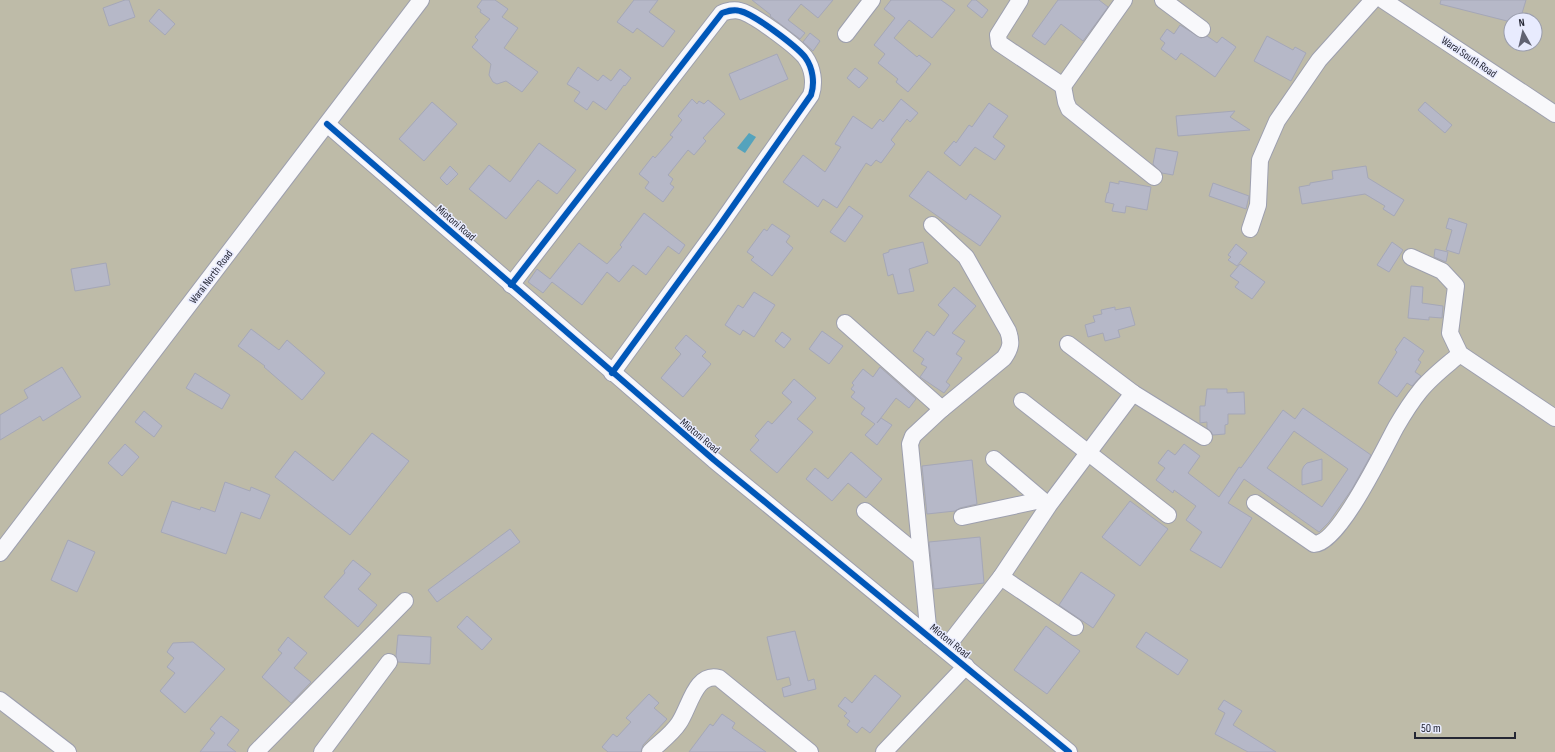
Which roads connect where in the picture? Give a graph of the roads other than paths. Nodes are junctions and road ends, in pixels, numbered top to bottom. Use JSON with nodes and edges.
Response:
{"nodes":[{"id":1,"x":421,"y":0,"type":"edge"},
{"id":2,"x":872,"y":0,"type":"edge"},
{"id":3,"x":1020,"y":0,"type":"edge"},
{"id":4,"x":1124,"y":0,"type":"edge"},
{"id":5,"x":1163,"y":0,"type":"edge"},
{"id":6,"x":1373,"y":0,"type":"edge"},
{"id":7,"x":1383,"y":0,"type":"edge"},
{"id":8,"x":1202,"y":28,"type":"dead end"},
{"id":9,"x":846,"y":34,"type":"dead end"},
{"id":10,"x":1063,"y":86,"type":"junction"},
{"id":11,"x":1555,"y":114,"type":"edge"},
{"id":12,"x":327,"y":124,"type":"junction"},
{"id":13,"x":1154,"y":177,"type":"dead end"},
{"id":14,"x":932,"y":225,"type":"dead end"},
{"id":15,"x":1250,"y":229,"type":"dead end"},
{"id":16,"x":1411,"y":257,"type":"dead end"},
{"id":17,"x":511,"y":285,"type":"junction"},
{"id":18,"x":845,"y":323,"type":"dead end"},
{"id":19,"x":1068,"y":344,"type":"dead end"},
{"id":20,"x":1460,"y":354,"type":"junction"},
{"id":21,"x":612,"y":373,"type":"junction"},
{"id":22,"x":1133,"y":393,"type":"junction"},
{"id":23,"x":1022,"y":401,"type":"dead end"},
{"id":24,"x":942,"y":409,"type":"junction"},
{"id":25,"x":1555,"y":418,"type":"edge"},
{"id":26,"x":1204,"y":437,"type":"dead end"},
{"id":27,"x":1089,"y":453,"type":"junction"},
{"id":28,"x":994,"y":458,"type":"dead end"},
{"id":29,"x":1045,"y":502,"type":"junction"},
{"id":30,"x":1255,"y":503,"type":"dead end"},
{"id":31,"x":865,"y":511,"type":"dead end"},
{"id":32,"x":1168,"y":515,"type":"dead end"},
{"id":33,"x":962,"y":517,"type":"dead end"},
{"id":34,"x":0,"y":553,"type":"edge"},
{"id":35,"x":921,"y":557,"type":"junction"},
{"id":36,"x":1001,"y":577,"type":"junction"},
{"id":37,"x":405,"y":601,"type":"dead end"},
{"id":38,"x":1075,"y":627,"type":"dead end"},
{"id":39,"x":929,"y":637,"type":"junction"},
{"id":40,"x":945,"y":649,"type":"junction"},
{"id":41,"x":389,"y":662,"type":"dead end"},
{"id":42,"x":966,"y":666,"type":"junction"},
{"id":43,"x":0,"y":700,"type":"edge"},
{"id":44,"x":68,"y":752,"type":"edge"},
{"id":45,"x":256,"y":752,"type":"edge"},
{"id":46,"x":322,"y":752,"type":"edge"},
{"id":47,"x":650,"y":752,"type":"edge"},
{"id":48,"x":810,"y":752,"type":"edge"},
{"id":49,"x":884,"y":752,"type":"edge"},
{"id":50,"x":1069,"y":752,"type":"edge"}],
"edges":[{"from":1,"to":12,"type":"street","name":"Warai North Road"},
{"from":2,"to":9,"type":"street"},
{"from":3,"to":10,"type":"street"},
{"from":4,"to":10,"type":"street"},
{"from":5,"to":8,"type":"street"},
{"from":6,"to":15,"type":"street"},
{"from":7,"to":11,"type":"street","name":"Warai South Road"},
{"from":10,"to":13,"type":"street"},
{"from":12,"to":17,"type":"street","name":"Miotoni Road"},
{"from":12,"to":34,"type":"street","name":"Warai North Road"},
{"from":14,"to":24,"type":"street"},
{"from":16,"to":20,"type":"street"},
{"from":17,"to":21,"type":"street","name":"Miotoni Road"},
{"from":17,"to":21,"type":"street"},
{"from":18,"to":24,"type":"street"},
{"from":19,"to":22,"type":"street"},
{"from":20,"to":25,"type":"street"},
{"from":20,"to":30,"type":"street"},
{"from":21,"to":39,"type":"street","name":"Miotoni Road"},
{"from":22,"to":26,"type":"street"},
{"from":22,"to":27,"type":"street"},
{"from":23,"to":27,"type":"street"},
{"from":24,"to":35,"type":"street"},
{"from":27,"to":29,"type":"street"},
{"from":27,"to":32,"type":"street"},
{"from":28,"to":29,"type":"street"},
{"from":29,"to":33,"type":"street"},
{"from":29,"to":36,"type":"street"},
{"from":31,"to":35,"type":"street"},
{"from":35,"to":39,"type":"street"},
{"from":36,"to":38,"type":"street"},
{"from":36,"to":40,"type":"street"},
{"from":37,"to":45,"type":"street"},
{"from":39,"to":40,"type":"street","name":"Miotoni Road"},
{"from":40,"to":42,"type":"street","name":"Miotoni Road"},
{"from":41,"to":46,"type":"street"},
{"from":42,"to":49,"type":"street"},
{"from":42,"to":50,"type":"street","name":"Miotoni Road"},
{"from":43,"to":44,"type":"street"},
{"from":47,"to":48,"type":"street"}]}
